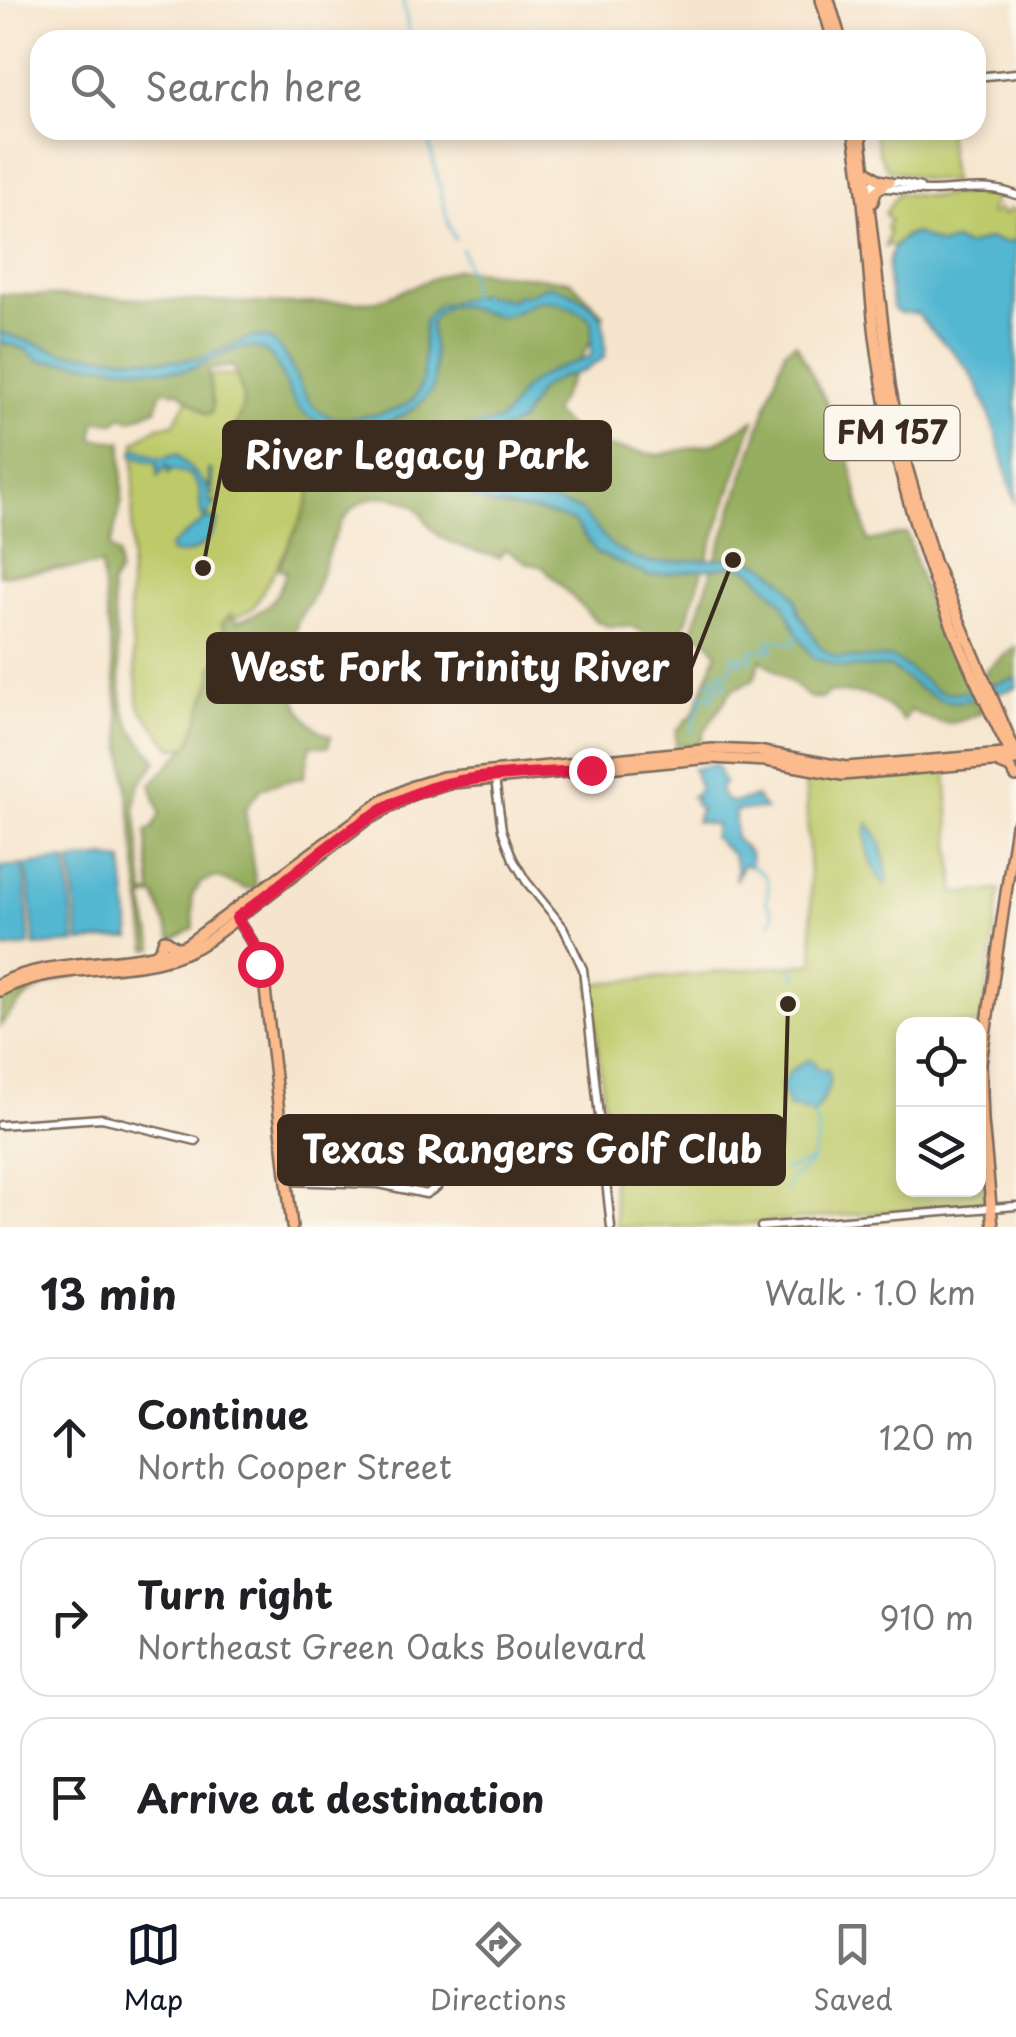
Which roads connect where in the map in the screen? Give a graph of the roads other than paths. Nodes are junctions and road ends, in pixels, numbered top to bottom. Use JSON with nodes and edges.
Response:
{"nodes":[{"id":1,"x":821,"y":0,"type":"edge"},
{"id":2,"x":829,"y":0,"type":"edge"},
{"id":3,"x":829,"y":30,"type":"edge"},
{"id":4,"x":838,"y":30,"type":"edge"},
{"id":5,"x":1016,"y":73,"type":"edge"},
{"id":6,"x":986,"y":76,"type":"edge"},
{"id":7,"x":857,"y":140,"type":"edge"},
{"id":8,"x":859,"y":140,"type":"edge"},
{"id":9,"x":867,"y":171,"type":"junction"},
{"id":10,"x":886,"y":184,"type":"junction"},
{"id":11,"x":862,"y":185,"type":"junction"},
{"id":12,"x":1016,"y":195,"type":"edge"},
{"id":13,"x":872,"y":214,"type":"junction"},
{"id":14,"x":869,"y":230,"type":"junction"},
{"id":15,"x":1014,"y":752,"type":"edge"},
{"id":16,"x":993,"y":759,"type":"junction"},
{"id":17,"x":494,"y":774,"type":"junction"},
{"id":18,"x":1016,"y":777,"type":"edge"},
{"id":19,"x":1016,"y":825,"type":"edge"},
{"id":20,"x":235,"y":915,"type":"junction"},
{"id":21,"x":0,"y":983,"type":"edge"},
{"id":22,"x":0,"y":991,"type":"edge"},
{"id":23,"x":0,"y":1125,"type":"edge"},
{"id":24,"x":602,"y":1132,"type":"junction"},
{"id":25,"x":196,"y":1141,"type":"dead end"},
{"id":26,"x":287,"y":1181,"type":"junction"},
{"id":27,"x":1016,"y":1206,"type":"edge"},
{"id":28,"x":991,"y":1208,"type":"junction"},
{"id":29,"x":292,"y":1227,"type":"edge"},
{"id":30,"x":611,"y":1227,"type":"edge"},
{"id":31,"x":761,"y":1227,"type":"edge"},
{"id":32,"x":993,"y":1227,"type":"edge"}],
"edges":[{"from":1,"to":3,"type":"main road"},
{"from":2,"to":4,"type":"main road"},
{"from":5,"to":6,"type":"street"},
{"from":7,"to":11,"type":"main road","number":"FM 157"},
{"from":8,"to":9,"type":"main road","number":"FM 157"},
{"from":9,"to":10,"type":"main road"},
{"from":9,"to":11,"type":"main road","number":"FM 157"},
{"from":10,"to":11,"type":"street"},
{"from":10,"to":12,"type":"street"},
{"from":10,"to":13,"type":"main road"},
{"from":11,"to":13,"type":"main road","number":"FM 157"},
{"from":11,"to":14,"type":"main road","number":"FM 157"},
{"from":13,"to":14,"type":"main road","number":"FM 157"},
{"from":14,"to":15,"type":"main road","number":"FM 157"},
{"from":15,"to":16,"type":"main road"},
{"from":15,"to":16,"type":"main road"},
{"from":16,"to":17,"type":"main road"},
{"from":16,"to":18,"type":"main road"},
{"from":17,"to":20,"type":"main road"},
{"from":17,"to":24,"type":"street"},
{"from":19,"to":28,"type":"main road"},
{"from":20,"to":21,"type":"main road"},
{"from":20,"to":22,"type":"main road"},
{"from":20,"to":26,"type":"main road"},
{"from":23,"to":25,"type":"street"},
{"from":24,"to":26,"type":"street"},
{"from":24,"to":30,"type":"street"},
{"from":26,"to":29,"type":"main road"},
{"from":27,"to":28,"type":"street"},
{"from":28,"to":31,"type":"street"},
{"from":28,"to":32,"type":"main road"}]}
